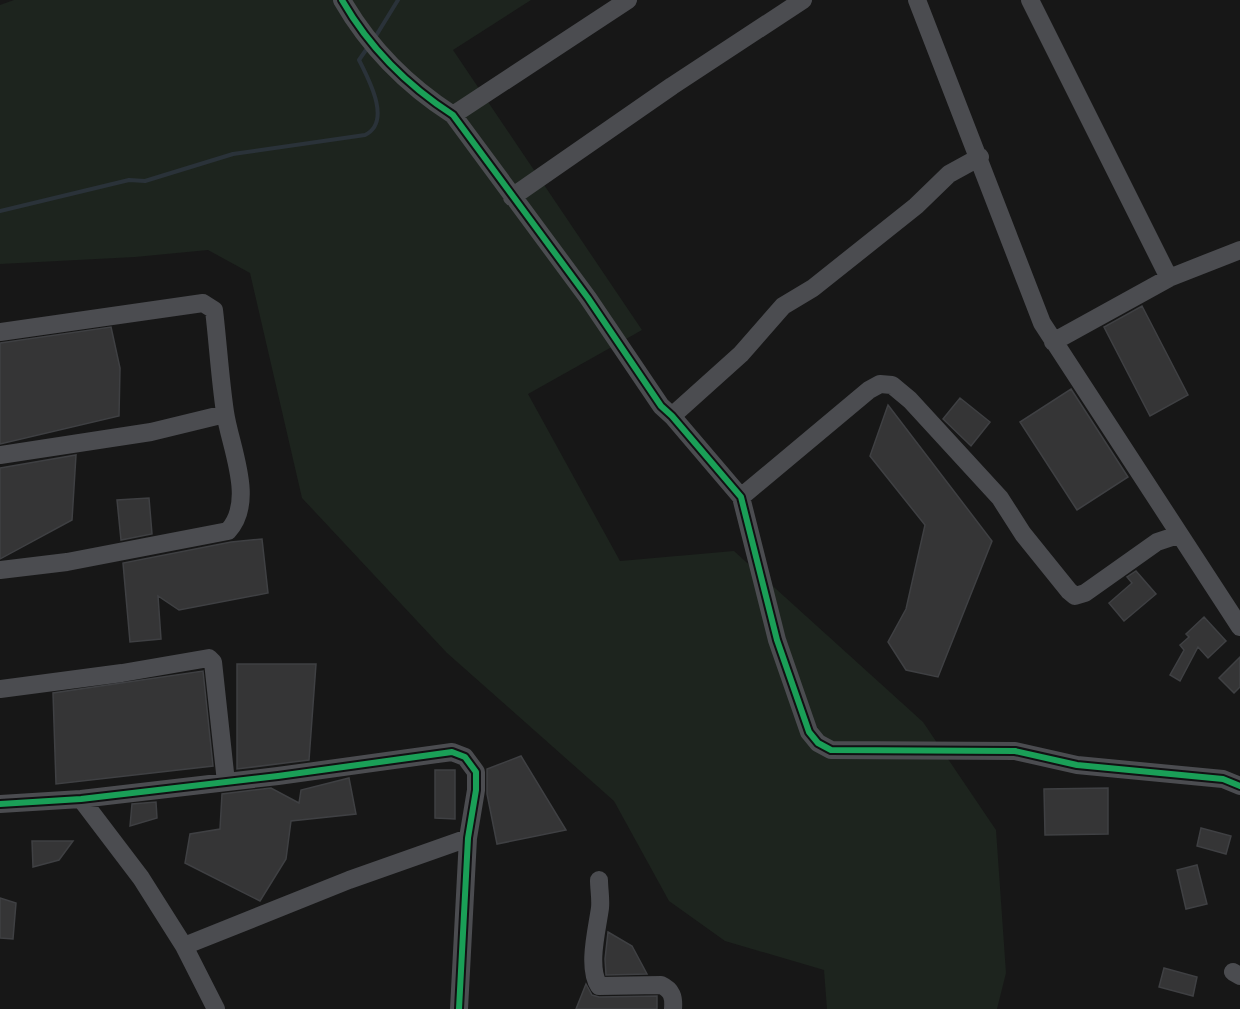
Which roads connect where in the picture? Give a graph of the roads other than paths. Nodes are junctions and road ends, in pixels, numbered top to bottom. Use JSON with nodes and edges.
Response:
{"nodes":[{"id":1,"x":342,"y":0,"type":"edge"},
{"id":2,"x":628,"y":0,"type":"edge"},
{"id":3,"x":803,"y":0,"type":"edge"},
{"id":4,"x":917,"y":0,"type":"edge"},
{"id":5,"x":1030,"y":0,"type":"edge"},
{"id":6,"x":453,"y":115,"type":"junction"},
{"id":7,"x":980,"y":157,"type":"junction"},
{"id":8,"x":512,"y":196,"type":"junction"},
{"id":9,"x":1240,"y":250,"type":"edge"},
{"id":10,"x":1168,"y":278,"type":"junction"},
{"id":11,"x":0,"y":332,"type":"edge"},
{"id":12,"x":1053,"y":342,"type":"junction"},
{"id":13,"x":225,"y":414,"type":"junction"},
{"id":14,"x":672,"y":416,"type":"junction"},
{"id":15,"x":0,"y":455,"type":"edge"},
{"id":16,"x":741,"y":497,"type":"junction"},
{"id":17,"x":1178,"y":535,"type":"junction"},
{"id":18,"x":0,"y":570,"type":"edge"},
{"id":19,"x":1240,"y":627,"type":"edge"},
{"id":20,"x":0,"y":689,"type":"edge"},
{"id":21,"x":226,"y":782,"type":"junction"},
{"id":22,"x":1240,"y":786,"type":"edge"},
{"id":23,"x":81,"y":799,"type":"junction"},
{"id":24,"x":0,"y":804,"type":"edge"},
{"id":25,"x":468,"y":838,"type":"junction"},
{"id":26,"x":599,"y":880,"type":"dead end"},
{"id":27,"x":184,"y":946,"type":"junction"},
{"id":28,"x":216,"y":1009,"type":"edge"},
{"id":29,"x":459,"y":1009,"type":"edge"},
{"id":30,"x":673,"y":1009,"type":"edge"}],
"edges":[{"from":1,"to":6,"type":"street"},
{"from":2,"to":6,"type":"street"},
{"from":3,"to":8,"type":"street"},
{"from":4,"to":7,"type":"street"},
{"from":5,"to":10,"type":"street"},
{"from":6,"to":8,"type":"street"},
{"from":7,"to":12,"type":"street"},
{"from":7,"to":14,"type":"street"},
{"from":8,"to":14,"type":"street"},
{"from":9,"to":10,"type":"street"},
{"from":10,"to":12,"type":"street"},
{"from":11,"to":13,"type":"street"},
{"from":12,"to":17,"type":"street"},
{"from":13,"to":15,"type":"street"},
{"from":13,"to":18,"type":"street"},
{"from":14,"to":16,"type":"street"},
{"from":16,"to":17,"type":"street"},
{"from":16,"to":22,"type":"street"},
{"from":17,"to":19,"type":"street"},
{"from":20,"to":21,"type":"street"},
{"from":21,"to":23,"type":"street"},
{"from":21,"to":25,"type":"street"},
{"from":23,"to":24,"type":"street"},
{"from":23,"to":27,"type":"street"},
{"from":25,"to":27,"type":"street"},
{"from":25,"to":29,"type":"street"},
{"from":26,"to":30,"type":"street"},
{"from":27,"to":28,"type":"street"}]}
